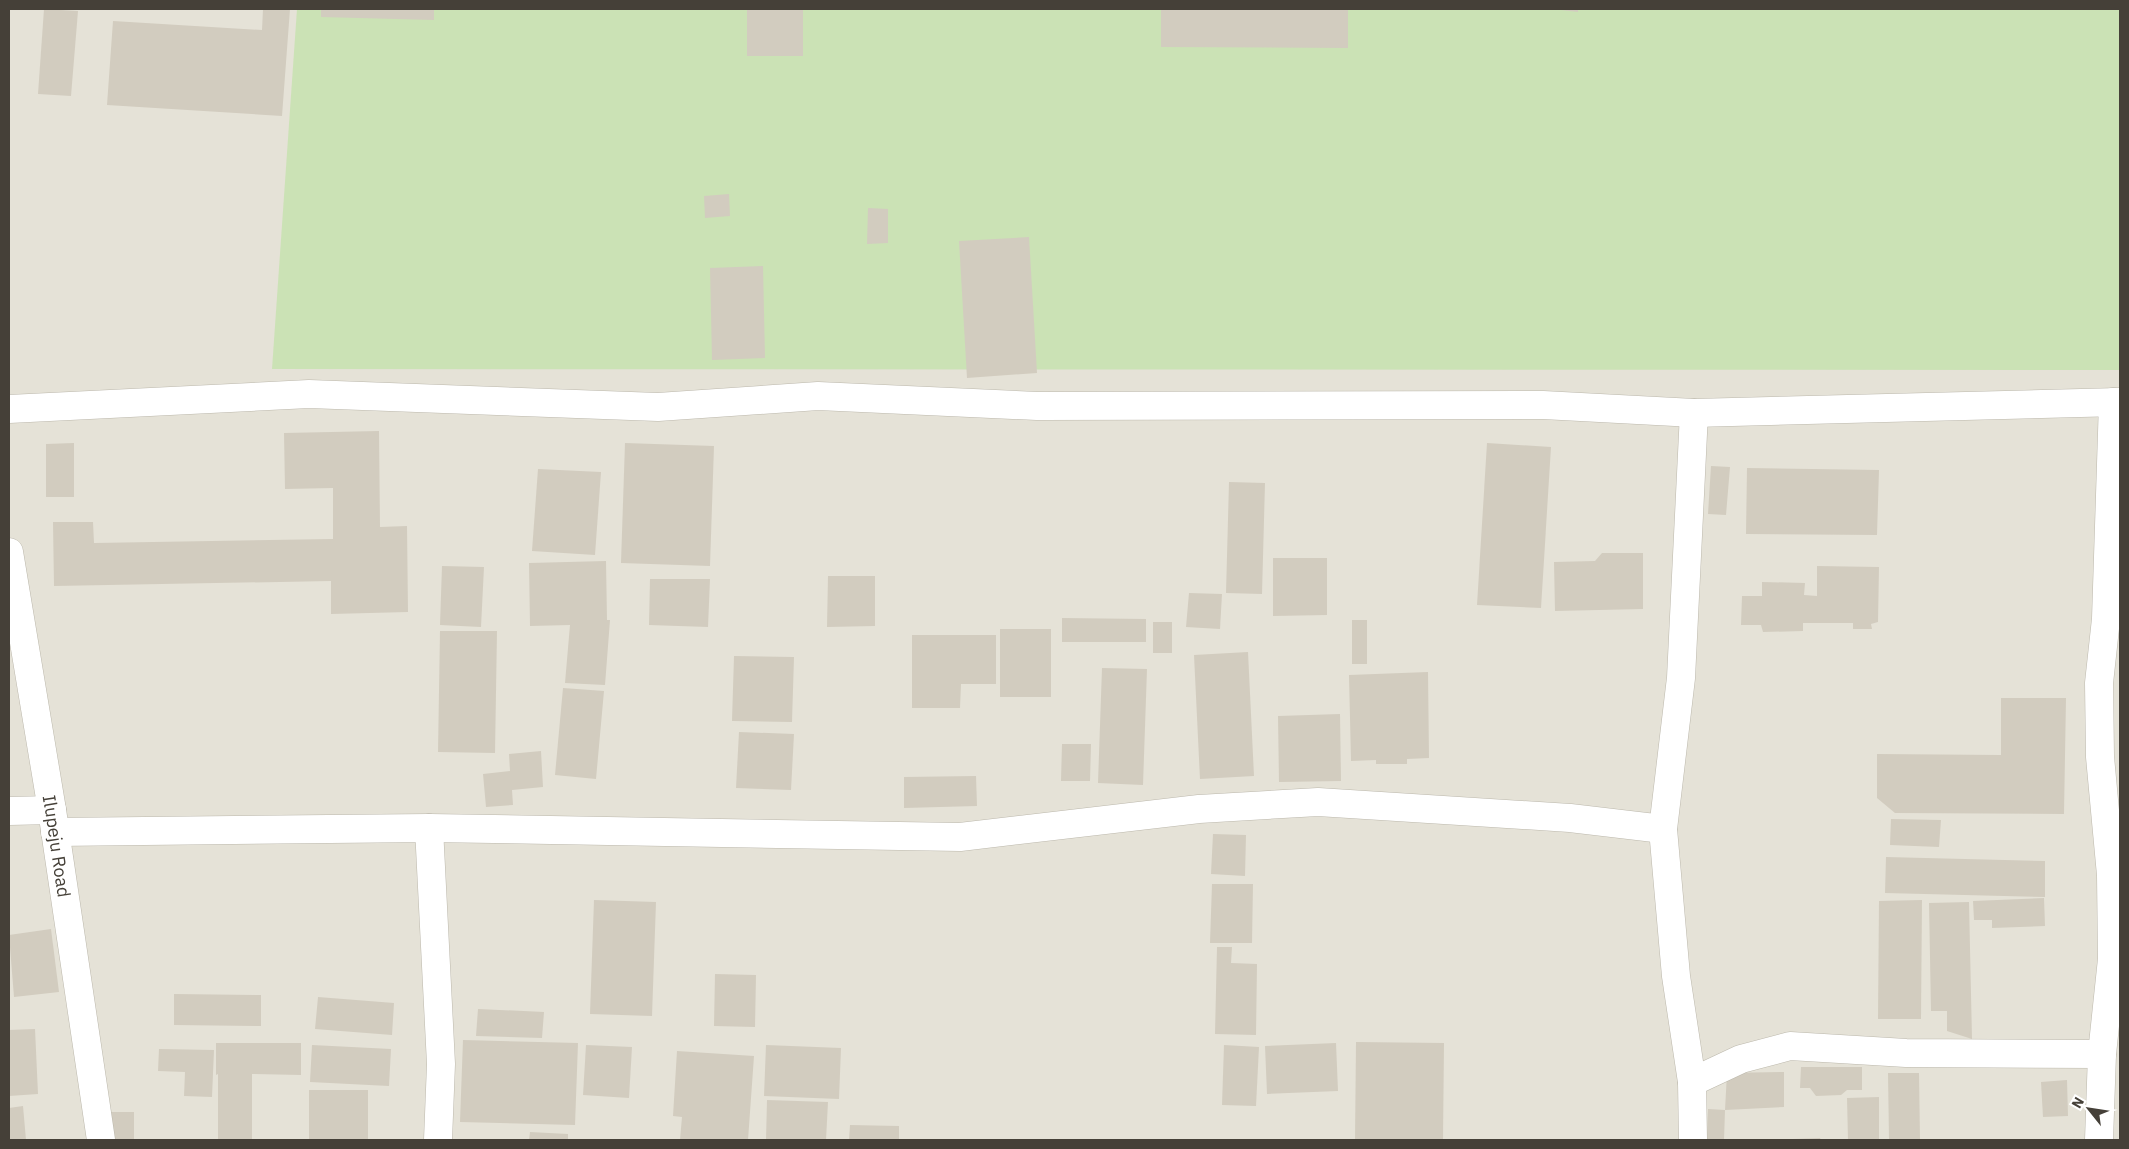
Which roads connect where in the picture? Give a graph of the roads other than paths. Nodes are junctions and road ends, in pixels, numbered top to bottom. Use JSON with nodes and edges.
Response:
{"nodes":[{"id":1,"x":2116,"y":402,"type":"edge"},
{"id":2,"x":9,"y":409,"type":"edge"},
{"id":3,"x":1694,"y":413,"type":"junction"},
{"id":4,"x":9,"y":552,"type":"edge"},
{"id":5,"x":9,"y":811,"type":"edge"},
{"id":6,"x":54,"y":821,"type":"junction"},
{"id":7,"x":429,"y":828,"type":"junction"},
{"id":8,"x":1663,"y":829,"type":"junction"},
{"id":9,"x":2102,"y":1054,"type":"junction"},
{"id":10,"x":1692,"y":1082,"type":"junction"},
{"id":11,"x":101,"y":1140,"type":"edge"},
{"id":12,"x":438,"y":1140,"type":"edge"},
{"id":13,"x":1693,"y":1140,"type":"edge"},
{"id":14,"x":2098,"y":1140,"type":"edge"}],
"edges":[{"from":1,"to":3,"type":"street"},
{"from":1,"to":9,"type":"street"},
{"from":2,"to":3,"type":"street"},
{"from":3,"to":8,"type":"street"},
{"from":4,"to":6,"type":"street","name":"Ilupeju Road"},
{"from":5,"to":6,"type":"street"},
{"from":6,"to":7,"type":"street"},
{"from":6,"to":11,"type":"street","name":"Ilupeju Road"},
{"from":7,"to":8,"type":"street"},
{"from":7,"to":12,"type":"street"},
{"from":8,"to":10,"type":"street"},
{"from":9,"to":10,"type":"street"},
{"from":9,"to":14,"type":"street"},
{"from":10,"to":13,"type":"street"}]}
